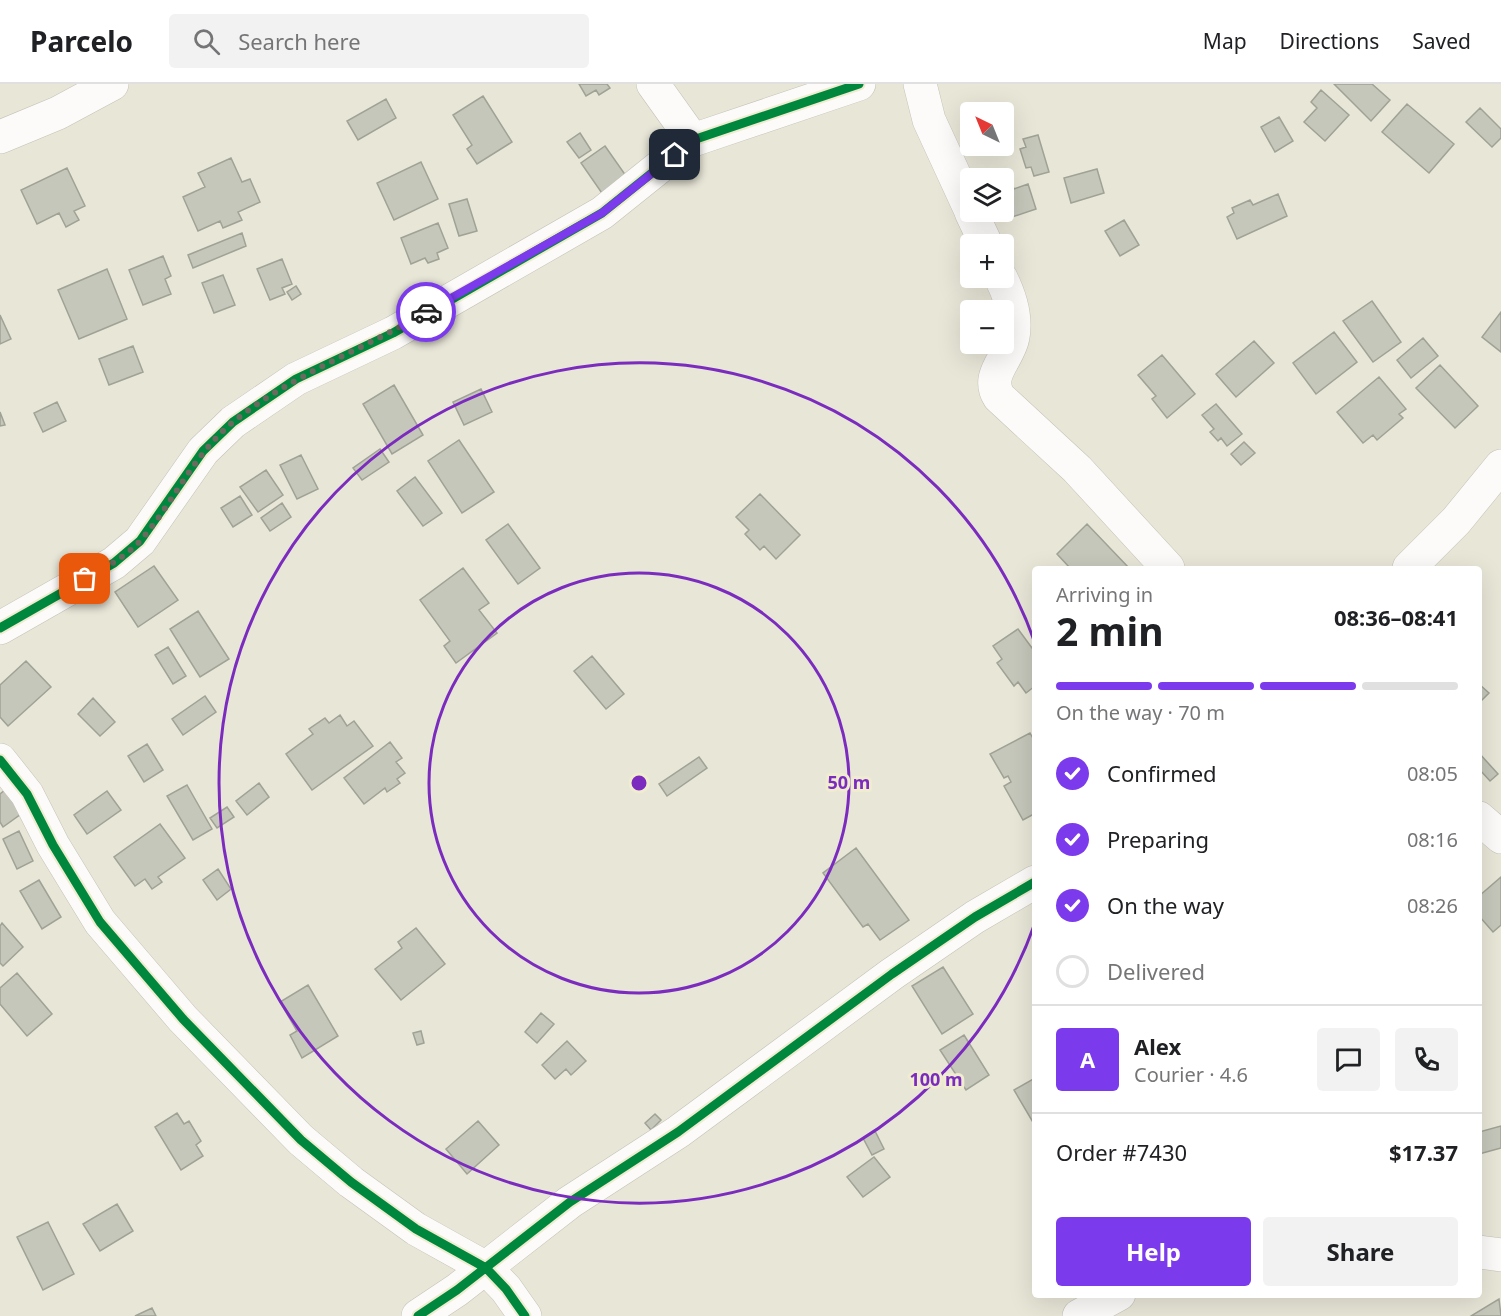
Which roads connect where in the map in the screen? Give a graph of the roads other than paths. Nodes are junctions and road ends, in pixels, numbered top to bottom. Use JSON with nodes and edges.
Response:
{"nodes":[{"id":1,"x":112,"y":84,"type":"edge"},
{"id":2,"x":653,"y":84,"type":"edge"},
{"id":3,"x":859,"y":84,"type":"edge"},
{"id":4,"x":920,"y":84,"type":"edge"},
{"id":5,"x":0,"y":137,"type":"edge"},
{"id":6,"x":693,"y":140,"type":"junction"},
{"id":7,"x":960,"y":186,"type":"edge"},
{"id":8,"x":1005,"y":288,"type":"edge"},
{"id":9,"x":1501,"y":466,"type":"edge"},
{"id":10,"x":1166,"y":566,"type":"edge"},
{"id":11,"x":1411,"y":566,"type":"edge"},
{"id":12,"x":0,"y":628,"type":"edge"},
{"id":13,"x":0,"y":760,"type":"edge"},
{"id":14,"x":1482,"y":821,"type":"edge"},
{"id":15,"x":1501,"y":837,"type":"edge"},
{"id":16,"x":1031,"y":895,"type":"edge"},
{"id":17,"x":1482,"y":1252,"type":"edge"},
{"id":18,"x":1501,"y":1255,"type":"edge"},
{"id":19,"x":486,"y":1268,"type":"junction"},
{"id":20,"x":1112,"y":1298,"type":"edge"},
{"id":21,"x":418,"y":1316,"type":"edge"},
{"id":22,"x":525,"y":1316,"type":"edge"},
{"id":23,"x":1079,"y":1316,"type":"edge"}],
"edges":[{"from":1,"to":5,"type":"street"},
{"from":2,"to":6,"type":"street"},
{"from":3,"to":6,"type":"street"},
{"from":4,"to":7,"type":"street"},
{"from":6,"to":12,"type":"street"},
{"from":8,"to":10,"type":"street"},
{"from":9,"to":11,"type":"street"},
{"from":13,"to":19,"type":"street"},
{"from":14,"to":15,"type":"street"},
{"from":16,"to":19,"type":"street"},
{"from":17,"to":18,"type":"street"},
{"from":19,"to":21,"type":"street"},
{"from":19,"to":22,"type":"street"},
{"from":20,"to":23,"type":"street"}]}
